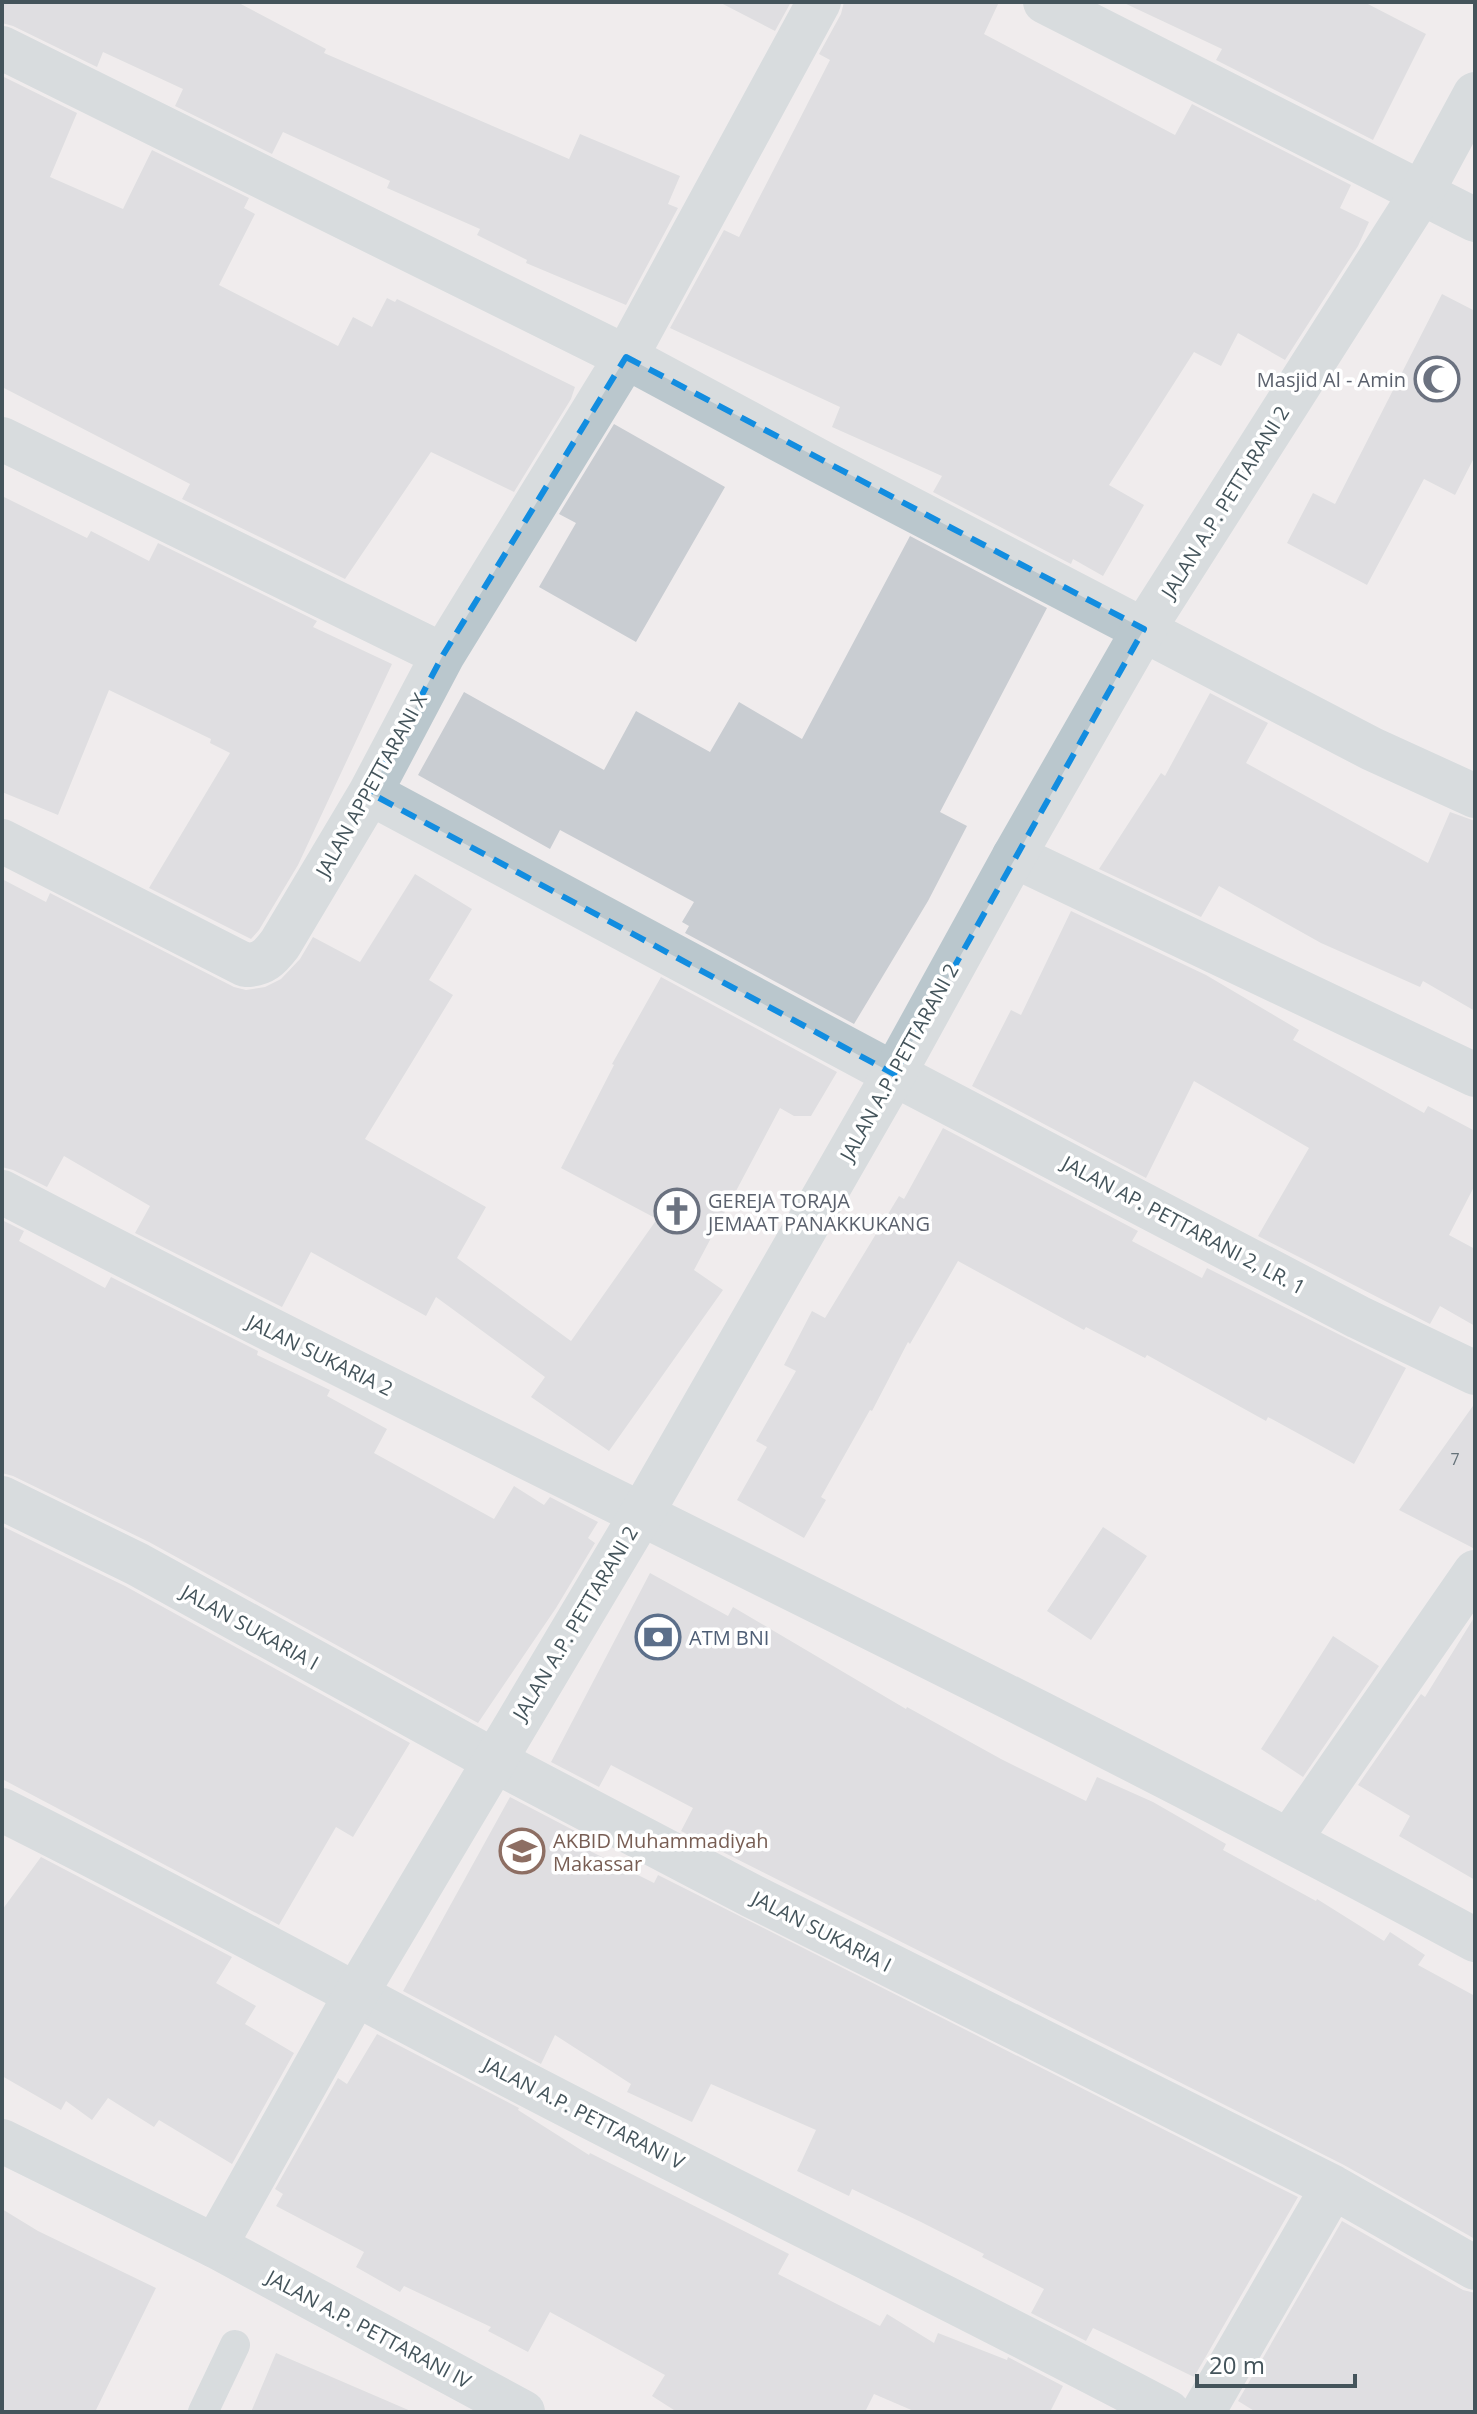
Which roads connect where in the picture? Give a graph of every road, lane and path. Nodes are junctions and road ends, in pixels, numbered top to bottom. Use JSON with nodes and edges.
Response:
{"nodes":[{"id":1,"x":819,"y":2,"type":"edge"},
{"id":2,"x":1045,"y":2,"type":"edge"},
{"id":3,"x":2,"y":48,"type":"edge"},
{"id":4,"x":1475,"y":94,"type":"edge"},
{"id":5,"x":1422,"y":192,"type":"junction"},
{"id":6,"x":1475,"y":220,"type":"edge"},
{"id":7,"x":626,"y":357,"type":"junction"},
{"id":8,"x":2,"y":439,"type":"edge"},
{"id":9,"x":1144,"y":629,"type":"junction"},
{"id":10,"x":443,"y":655,"type":"junction"},
{"id":11,"x":370,"y":793,"type":"junction"},
{"id":12,"x":1475,"y":796,"type":"edge"},
{"id":13,"x":2,"y":841,"type":"edge"},
{"id":14,"x":1014,"y":856,"type":"junction"},
{"id":15,"x":894,"y":1074,"type":"junction"},
{"id":16,"x":1475,"y":1075,"type":"edge"},
{"id":17,"x":2,"y":1192,"type":"edge"},
{"id":18,"x":1475,"y":1373,"type":"edge"},
{"id":19,"x":2,"y":1498,"type":"edge"},
{"id":20,"x":642,"y":1513,"type":"junction"},
{"id":21,"x":1475,"y":1572,"type":"edge"},
{"id":22,"x":493,"y":1760,"type":"junction"},
{"id":23,"x":2,"y":1810,"type":"edge"},
{"id":24,"x":1290,"y":1839,"type":"junction"},
{"id":25,"x":1475,"y":1940,"type":"edge"},
{"id":26,"x":356,"y":1994,"type":"junction"},
{"id":27,"x":2,"y":2141,"type":"edge"},
{"id":28,"x":1333,"y":2187,"type":"junction"},
{"id":29,"x":215,"y":2246,"type":"junction"},
{"id":30,"x":1475,"y":2268,"type":"edge"},
{"id":31,"x":235,"y":2345,"type":"dead end"},
{"id":32,"x":203,"y":2412,"type":"edge"},
{"id":33,"x":523,"y":2412,"type":"edge"},
{"id":34,"x":1168,"y":2412,"type":"edge"},
{"id":35,"x":1203,"y":2412,"type":"edge"}],
"edges":[{"from":1,"to":7,"type":"street","name":"JALAN APPETTARANI X"},
{"from":2,"to":5,"type":"street"},
{"from":3,"to":7,"type":"street"},
{"from":4,"to":5,"type":"street","name":"JALAN A.P. PETTARANI 2"},
{"from":5,"to":6,"type":"street"},
{"from":5,"to":9,"type":"street","name":"JALAN A.P. PETTARANI 2"},
{"from":7,"to":9,"type":"street"},
{"from":7,"to":10,"type":"street","name":"JALAN APPETTARANI X"},
{"from":8,"to":10,"type":"street"},
{"from":9,"to":12,"type":"street"},
{"from":9,"to":14,"type":"street","name":"JALAN A.P. PETTARANI 2"},
{"from":10,"to":11,"type":"street","name":"JALAN APPETTARANI X"},
{"from":11,"to":13,"type":"street","name":"JALAN APPETTARANI X"},
{"from":11,"to":15,"type":"street","name":"JALAN AP. PETTARANI 2, LR. 1"},
{"from":14,"to":15,"type":"street","name":"JALAN A.P. PETTARANI 2"},
{"from":14,"to":16,"type":"street"},
{"from":15,"to":18,"type":"street","name":"JALAN AP. PETTARANI 2, LR. 1"},
{"from":15,"to":20,"type":"street","name":"JALAN A.P. PETTARANI 2"},
{"from":17,"to":20,"type":"street","name":"JALAN SUKARIA 2"},
{"from":19,"to":22,"type":"street","name":"JALAN SUKARIA I"},
{"from":20,"to":22,"type":"street","name":"JALAN A.P. PETTARANI 2"},
{"from":20,"to":24,"type":"street","name":"JALAN SUKARIA 2"},
{"from":21,"to":24,"type":"street"},
{"from":22,"to":26,"type":"street","name":"JALAN A.P. PETTARANI 2"},
{"from":22,"to":28,"type":"street","name":"JALAN SUKARIA I"},
{"from":23,"to":26,"type":"street","name":"JALAN A.P. PETTARANI V"},
{"from":24,"to":25,"type":"street","name":"JALAN SUKARIA 2"},
{"from":26,"to":29,"type":"street","name":"JALAN A.P. PETTARANI 2"},
{"from":26,"to":34,"type":"street","name":"JALAN A.P. PETTARANI V"},
{"from":27,"to":29,"type":"street","name":"JALAN A.P. PETTARANI IV"},
{"from":28,"to":30,"type":"street","name":"JALAN SUKARIA I"},
{"from":28,"to":35,"type":"street"},
{"from":29,"to":33,"type":"street","name":"JALAN A.P. PETTARANI IV"},
{"from":31,"to":32,"type":"lane"}]}
